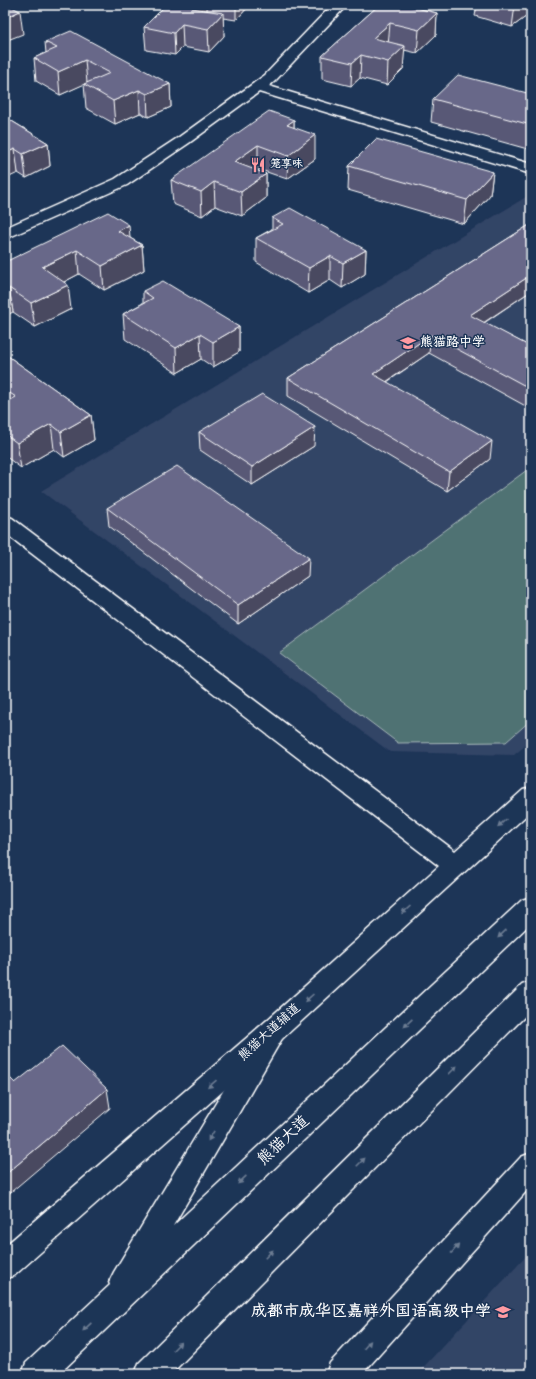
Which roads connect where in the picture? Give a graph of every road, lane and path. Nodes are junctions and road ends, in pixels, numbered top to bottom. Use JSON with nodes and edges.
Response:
{"nodes":[{"id":1,"x":340,"y":5,"type":"edge"},
{"id":2,"x":257,"y":87,"type":"junction"},
{"id":3,"x":531,"y":169,"type":"edge"},
{"id":4,"x":5,"y":234,"type":"edge"},
{"id":5,"x":5,"y":523,"type":"edge"},
{"id":6,"x":531,"y":797,"type":"edge"},
{"id":7,"x":455,"y":865,"type":"junction"},
{"id":8,"x":531,"y":907,"type":"edge"},
{"id":9,"x":531,"y":993,"type":"edge"},
{"id":10,"x":274,"y":1030,"type":"junction"},
{"id":11,"x":531,"y":1166,"type":"edge"},
{"id":12,"x":5,"y":1265,"type":"edge"},
{"id":13,"x":110,"y":1306,"type":"junction"},
{"id":14,"x":38,"y":1374,"type":"edge"},
{"id":15,"x":150,"y":1374,"type":"edge"},
{"id":16,"x":341,"y":1374,"type":"edge"}],
"edges":[{"from":1,"to":2,"type":"street"},
{"from":2,"to":3,"type":"street"},
{"from":2,"to":4,"type":"street"},
{"from":5,"to":7,"type":"street"},
{"from":6,"to":7,"type":"street","name":"熊猫大道辅道","one_way":true},
{"from":7,"to":10,"type":"street","name":"熊猫大道辅道","one_way":true},
{"from":8,"to":13,"type":"street","name":"熊猫大道","one_way":true},
{"from":15,"to":9,"type":"street","one_way":true},
{"from":10,"to":12,"type":"street","name":"熊猫大道辅道","one_way":true},
{"from":10,"to":13,"type":"street","one_way":true},
{"from":16,"to":11,"type":"street","one_way":true},
{"from":13,"to":14,"type":"street","name":"熊猫大道","one_way":true}]}
